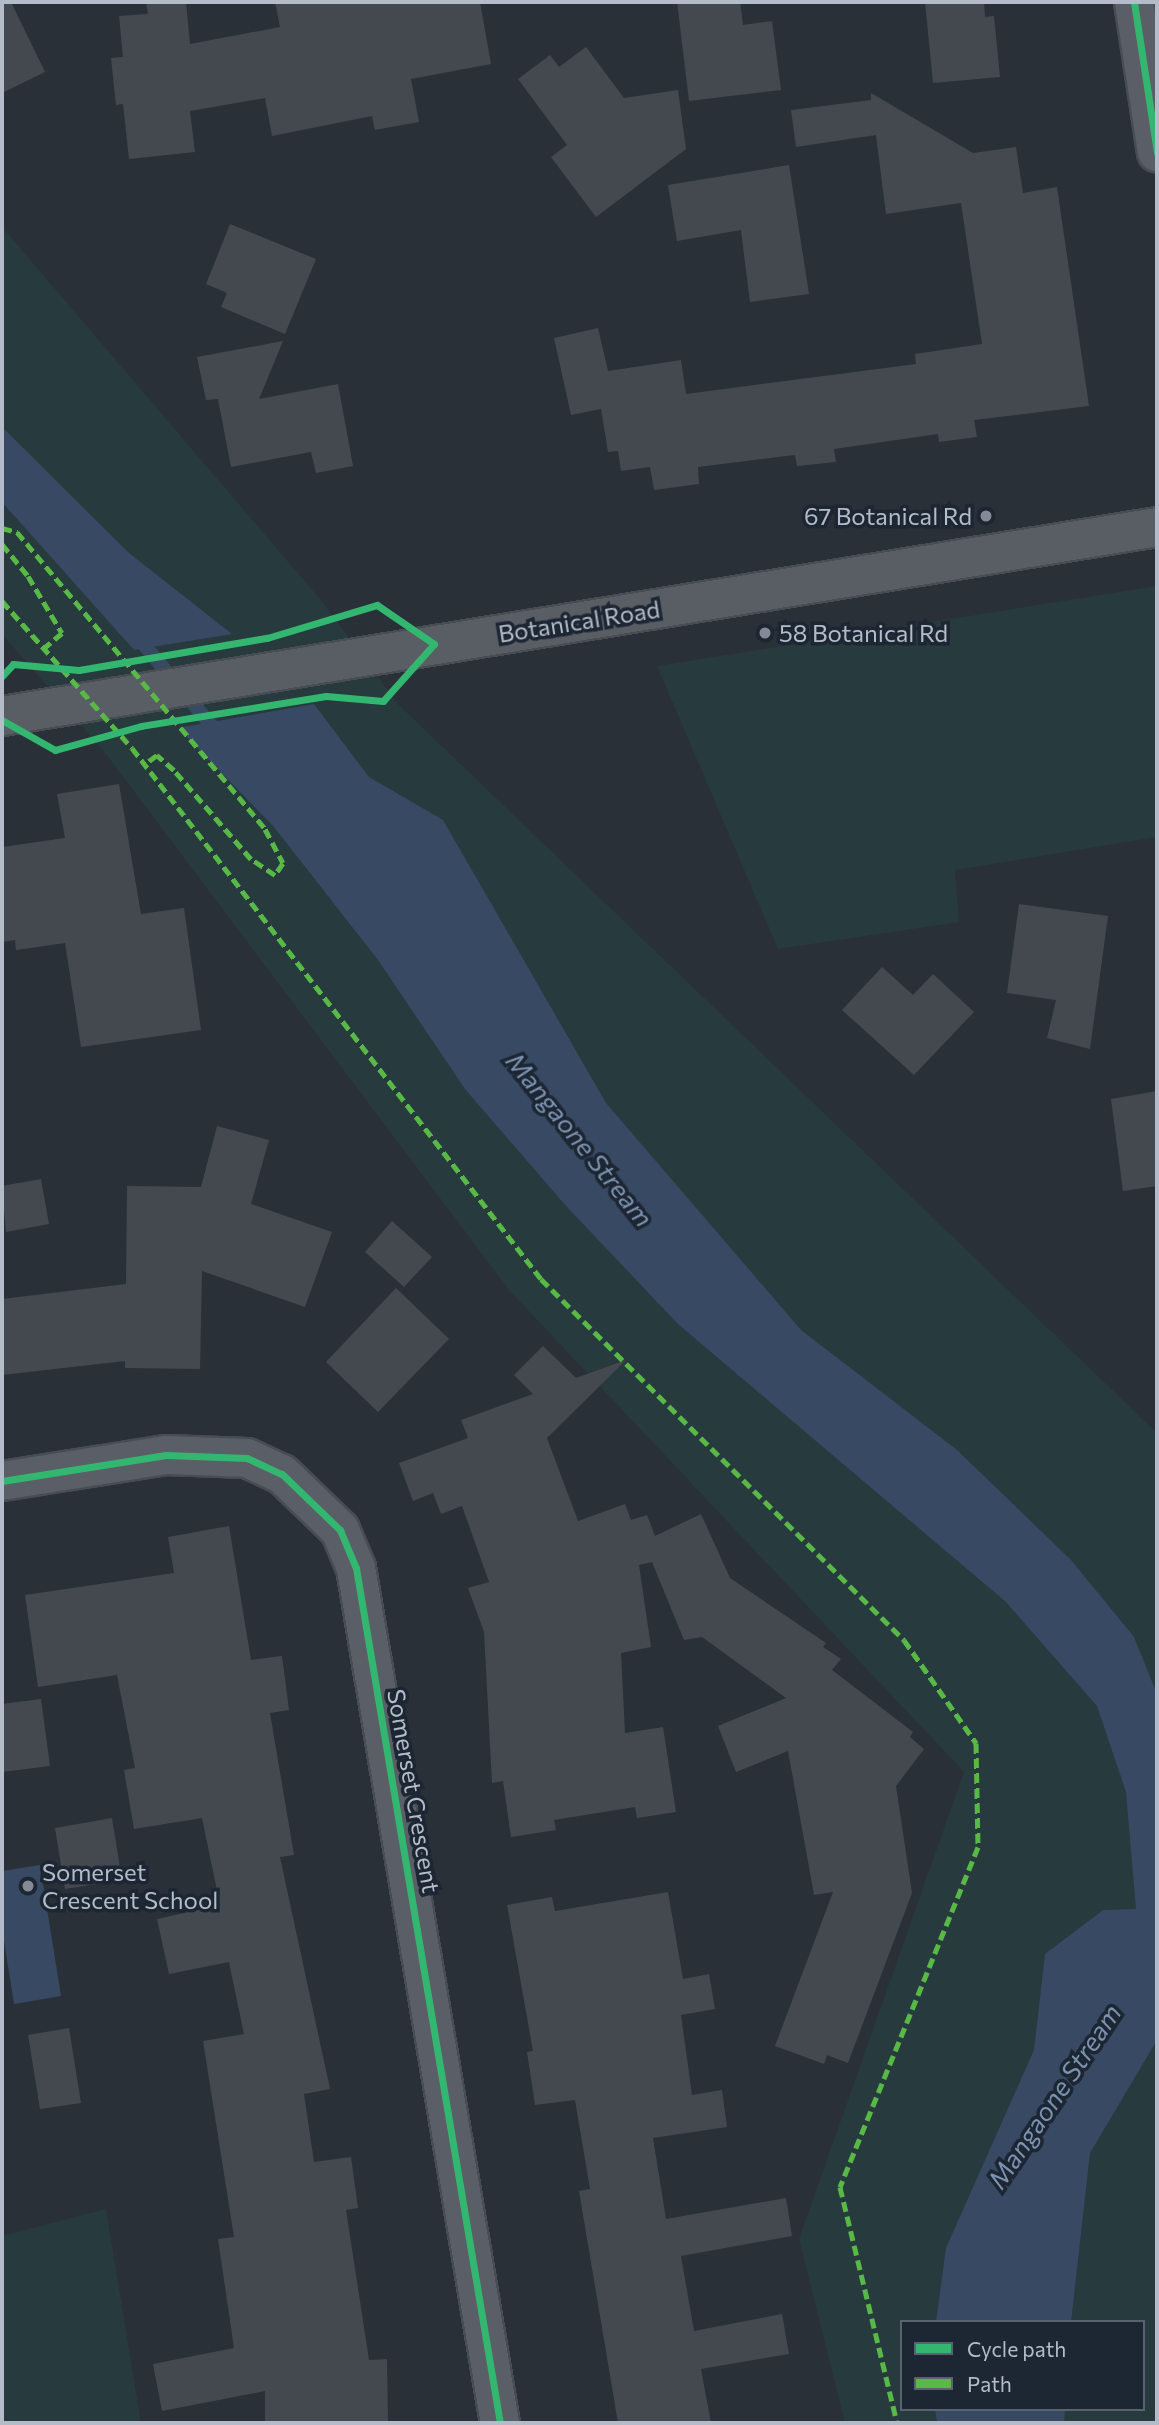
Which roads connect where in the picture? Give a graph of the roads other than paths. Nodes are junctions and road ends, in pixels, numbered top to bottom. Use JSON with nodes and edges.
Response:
{"nodes":[{"id":1,"x":1134,"y":2,"type":"edge"},
{"id":2,"x":1157,"y":152,"type":"edge"},
{"id":3,"x":1157,"y":527,"type":"edge"},
{"id":4,"x":2,"y":716,"type":"edge"},
{"id":5,"x":2,"y":1481,"type":"edge"},
{"id":6,"x":500,"y":2423,"type":"edge"}],
"edges":[{"from":1,"to":2,"type":"street"},
{"from":3,"to":4,"type":"main road","name":"Botanical Road"},
{"from":5,"to":6,"type":"street","name":"Somerset Crescent"}]}
